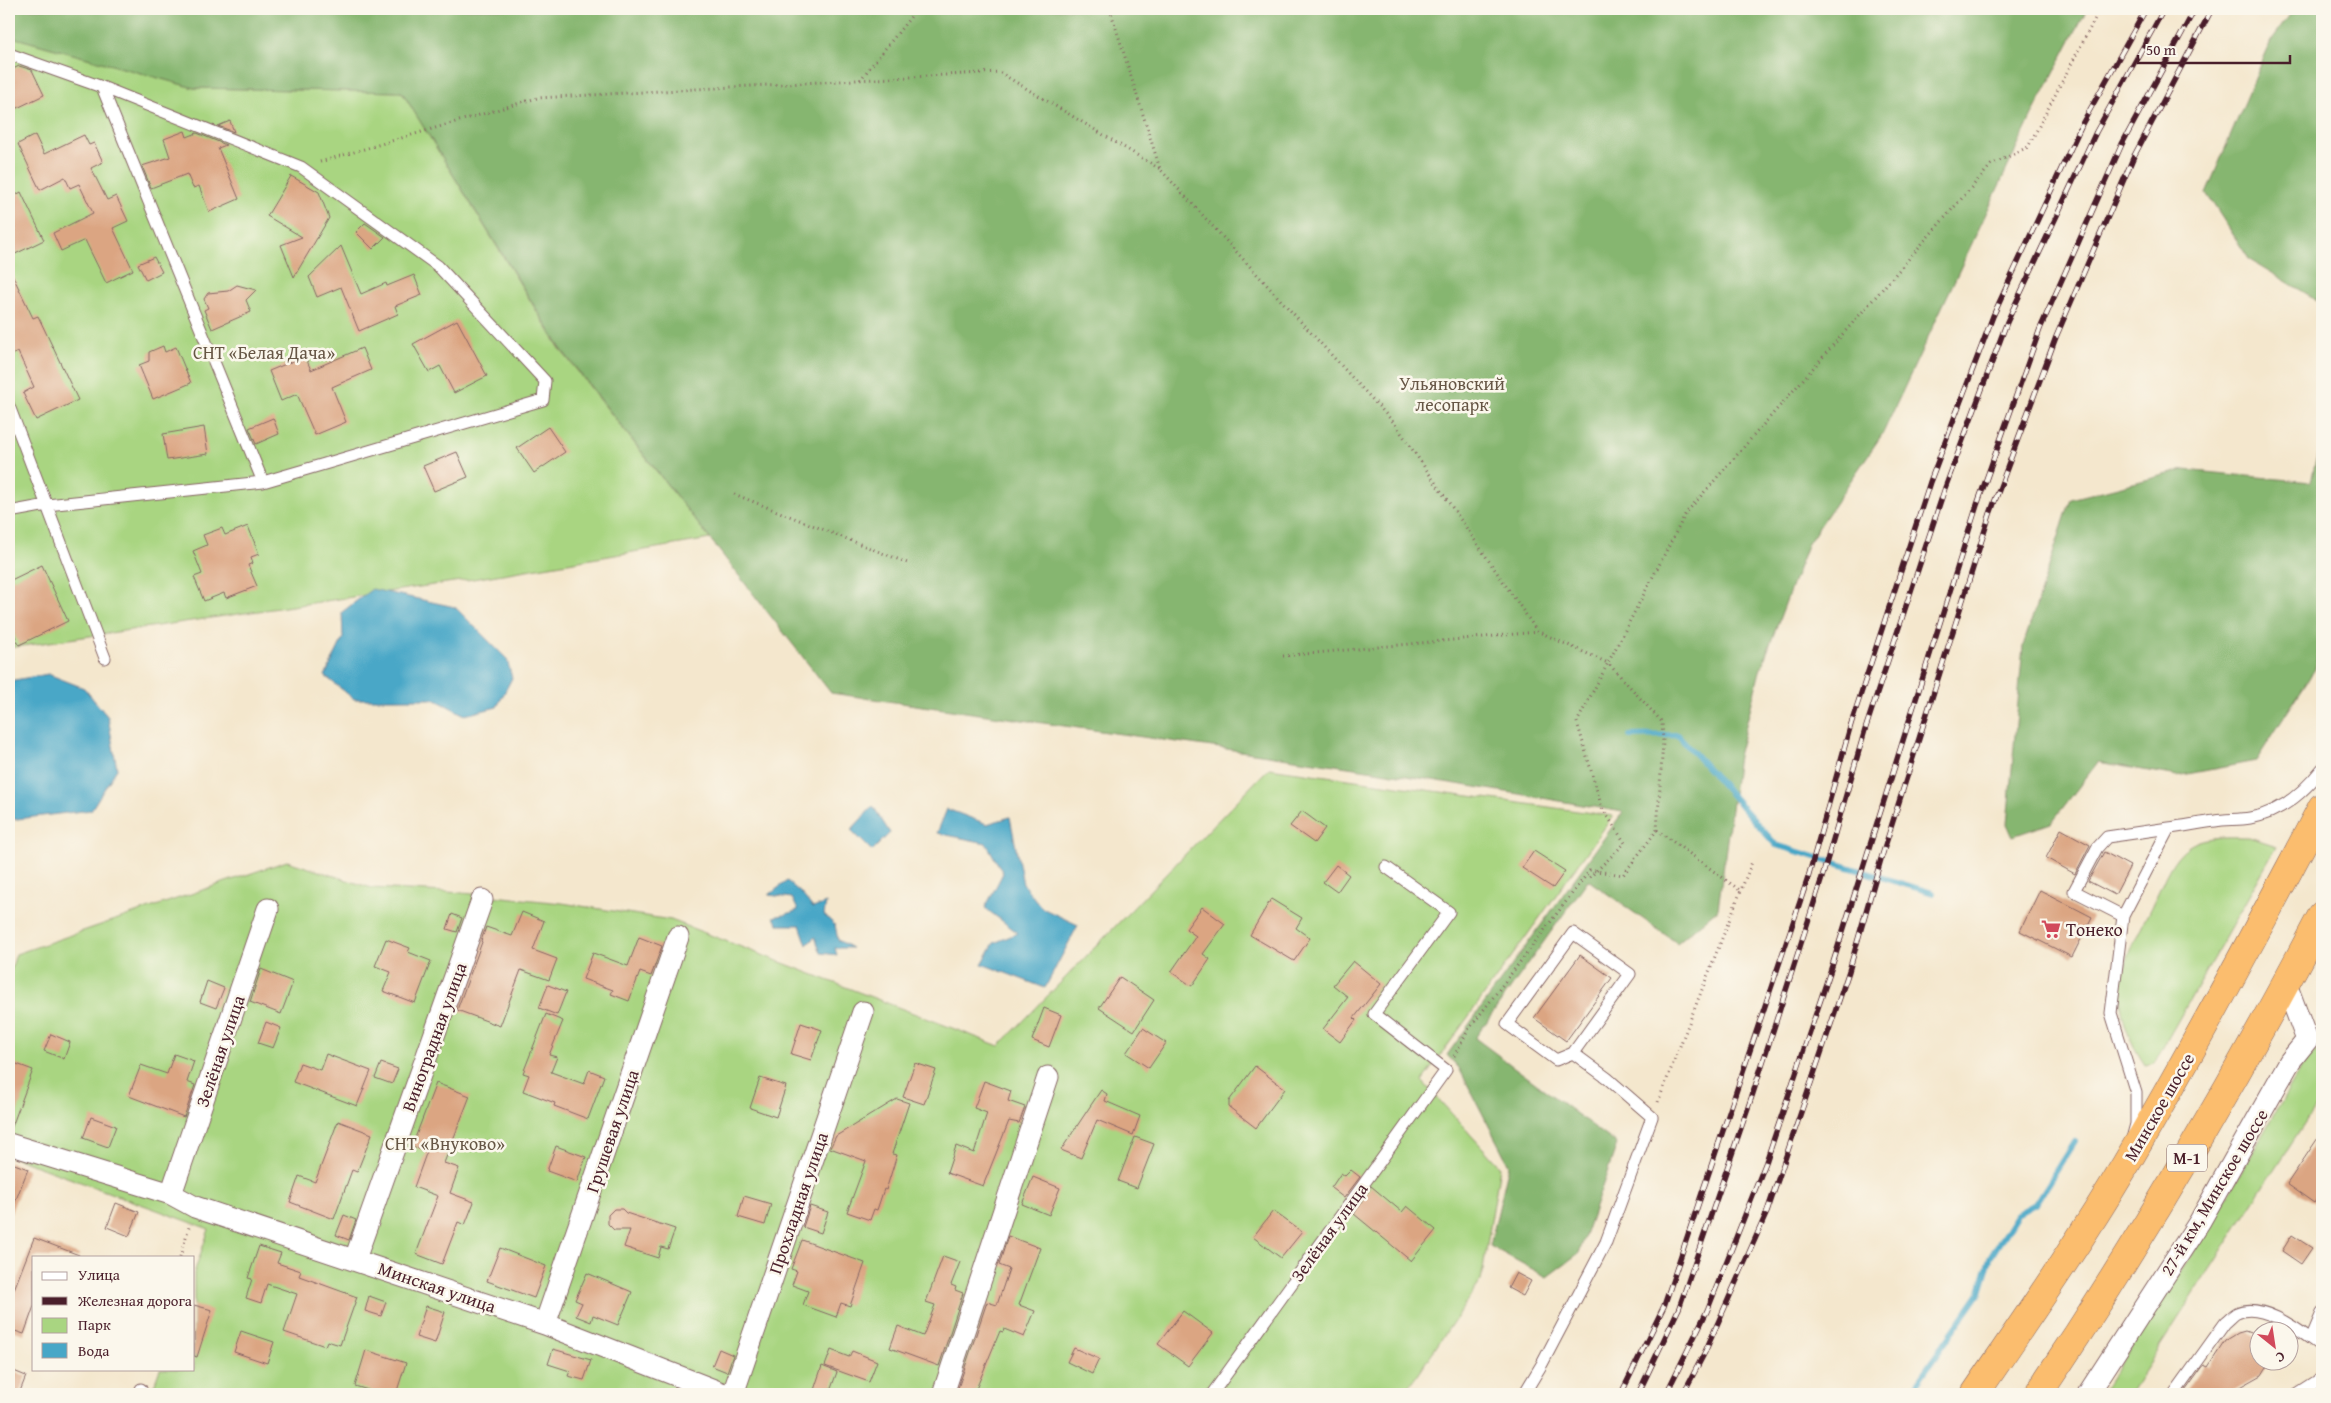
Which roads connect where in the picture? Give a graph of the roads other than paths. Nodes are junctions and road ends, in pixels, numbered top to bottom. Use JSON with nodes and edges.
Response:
{"nodes":[{"id":1,"x":9,"y":54,"type":"edge"},
{"id":2,"x":102,"y":87,"type":"junction"},
{"id":3,"x":9,"y":406,"type":"edge"},
{"id":4,"x":263,"y":482,"type":"junction"},
{"id":5,"x":47,"y":505,"type":"junction"},
{"id":6,"x":9,"y":512,"type":"edge"},
{"id":7,"x":105,"y":658,"type":"dead end"},
{"id":8,"x":2322,"y":769,"type":"edge"},
{"id":9,"x":2322,"y":807,"type":"edge"},
{"id":10,"x":2169,"y":828,"type":"junction"},
{"id":11,"x":1386,"y":866,"type":"dead end"},
{"id":12,"x":482,"y":900,"type":"dead end"},
{"id":13,"x":268,"y":909,"type":"dead end"},
{"id":14,"x":2322,"y":915,"type":"edge"},
{"id":15,"x":2124,"y":916,"type":"junction"},
{"id":16,"x":678,"y":937,"type":"dead end"},
{"id":17,"x":2286,"y":984,"type":"junction"},
{"id":18,"x":863,"y":1012,"type":"dead end"},
{"id":19,"x":2315,"y":1039,"type":"edge"},
{"id":20,"x":1573,"y":1053,"type":"junction"},
{"id":21,"x":1048,"y":1077,"type":"dead end"},
{"id":22,"x":9,"y":1144,"type":"edge"},
{"id":23,"x":2125,"y":1166,"type":"junction"},
{"id":24,"x":171,"y":1194,"type":"junction"},
{"id":25,"x":355,"y":1259,"type":"junction"},
{"id":26,"x":2322,"y":1313,"type":"edge"},
{"id":27,"x":545,"y":1324,"type":"junction"},
{"id":28,"x":2311,"y":1339,"type":"junction"},
{"id":29,"x":2322,"y":1347,"type":"edge"},
{"id":30,"x":2322,"y":1378,"type":"edge"},
{"id":31,"x":724,"y":1394,"type":"edge"},
{"id":32,"x":733,"y":1394,"type":"edge"},
{"id":33,"x":943,"y":1394,"type":"edge"},
{"id":34,"x":1212,"y":1394,"type":"edge"},
{"id":35,"x":1524,"y":1394,"type":"edge"},
{"id":36,"x":1974,"y":1394,"type":"edge"},
{"id":37,"x":2038,"y":1394,"type":"edge"},
{"id":38,"x":2088,"y":1394,"type":"edge"},
{"id":39,"x":2174,"y":1394,"type":"edge"},
{"id":40,"x":2297,"y":1394,"type":"edge"}],
"edges":[{"from":1,"to":2,"type":"lane"},
{"from":2,"to":4,"type":"lane"},
{"from":2,"to":4,"type":"lane"},
{"from":3,"to":5,"type":"lane"},
{"from":4,"to":5,"type":"lane"},
{"from":5,"to":6,"type":"lane"},
{"from":5,"to":7,"type":"lane"},
{"from":8,"to":10,"type":"lane"},
{"from":9,"to":23,"type":"highway","name":"Минское шоссе","number":"М-1"},
{"from":10,"to":15,"type":"lane"},
{"from":10,"to":15,"type":"lane"},
{"from":11,"to":34,"type":"lane","name":"Зелёная улица"},
{"from":12,"to":25,"type":"street","name":"Виноградная улица"},
{"from":13,"to":24,"type":"street","name":"Зелёная улица"},
{"from":14,"to":17,"type":"highway","number":"М-1"},
{"from":15,"to":23,"type":"lane"},
{"from":16,"to":27,"type":"street","name":"Грушевая улица"},
{"from":17,"to":19,"type":"street","name":"27-й км, Минское шоссе"},
{"from":17,"to":37,"type":"highway","number":"М-1"},
{"from":18,"to":32,"type":"street","name":"Прохладная улица"},
{"from":19,"to":38,"type":"street","name":"27-й км, Минское шоссе"},
{"from":20,"to":20,"type":"lane"},
{"from":20,"to":35,"type":"lane"},
{"from":21,"to":33,"type":"street"},
{"from":22,"to":24,"type":"street","name":"Минская улица"},
{"from":23,"to":36,"type":"highway","name":"Минское шоссе","number":"М-1"},
{"from":24,"to":25,"type":"street","name":"Минская улица"},
{"from":25,"to":27,"type":"street","name":"Минская улица"},
{"from":26,"to":28,"type":"lane"},
{"from":27,"to":31,"type":"street","name":"Минская улица"},
{"from":28,"to":29,"type":"lane"},
{"from":28,"to":39,"type":"lane"},
{"from":30,"to":40,"type":"lane"}]}
